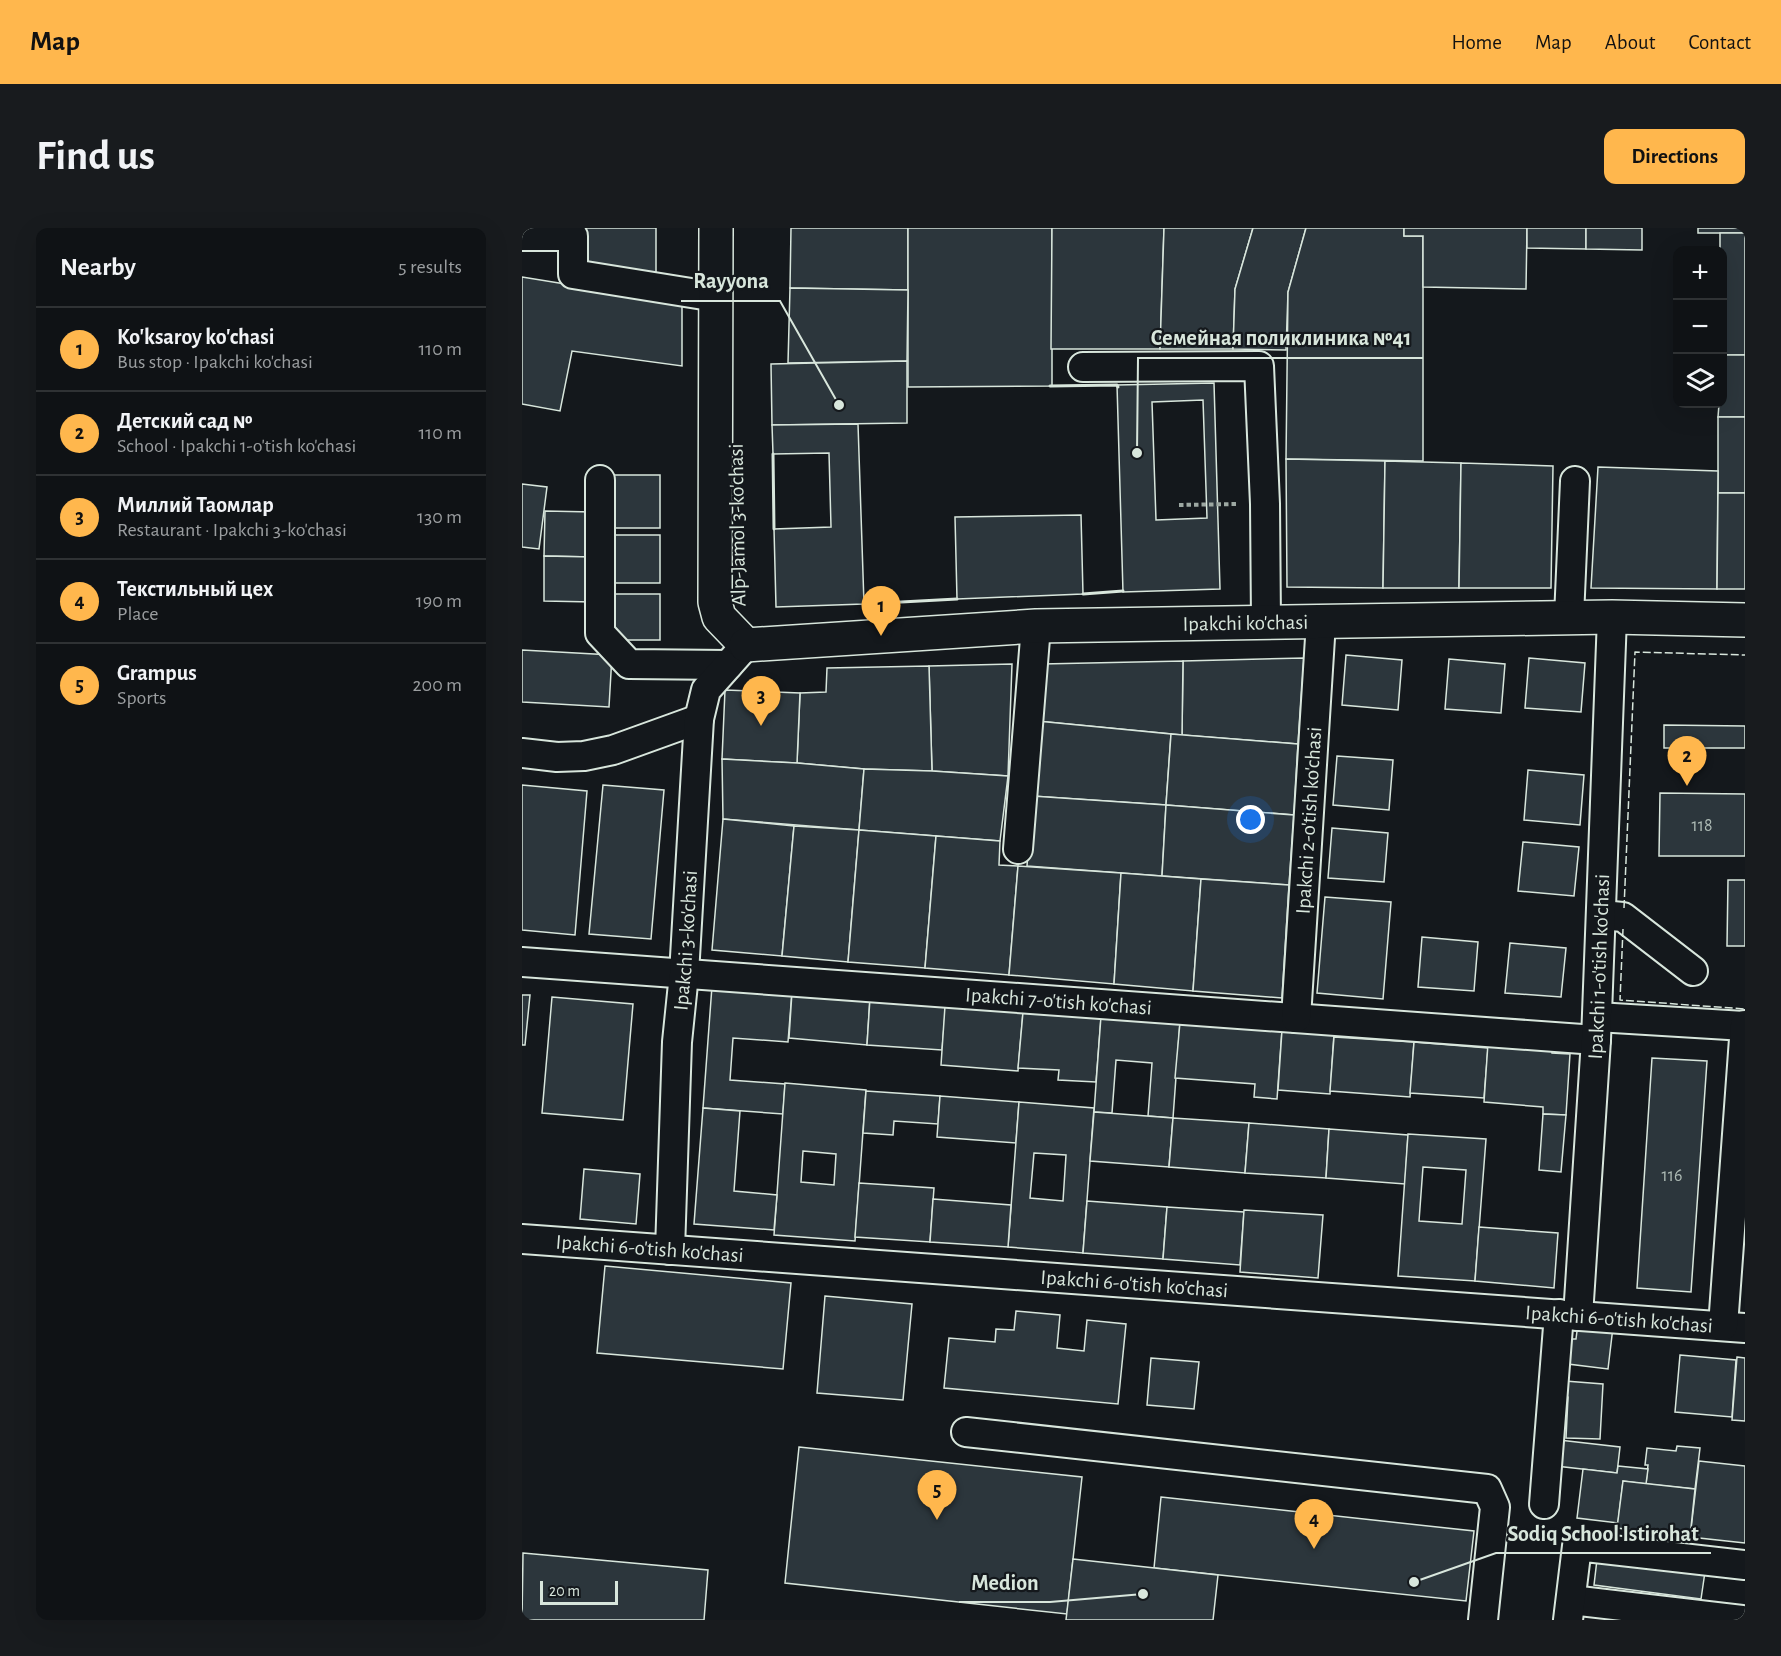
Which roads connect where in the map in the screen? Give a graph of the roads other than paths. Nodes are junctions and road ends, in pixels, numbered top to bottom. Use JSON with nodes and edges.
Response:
{"nodes":[{"id":1,"x":716,"y":228,"type":"edge"},
{"id":2,"x":738,"y":228,"type":"edge"},
{"id":3,"x":522,"y":236,"type":"edge"},
{"id":4,"x":716,"y":297,"type":"junction"},
{"id":5,"x":1083,"y":368,"type":"dead end"},
{"id":6,"x":600,"y":480,"type":"dead end"},
{"id":7,"x":1575,"y":481,"type":"dead end"},
{"id":8,"x":1569,"y":617,"type":"junction"},
{"id":9,"x":1612,"y":617,"type":"junction"},
{"id":10,"x":1745,"y":620,"type":"edge"},
{"id":11,"x":1266,"y":622,"type":"junction"},
{"id":12,"x":1321,"y":622,"type":"junction"},
{"id":13,"x":1036,"y":626,"type":"junction"},
{"id":14,"x":737,"y":655,"type":"junction"},
{"id":15,"x":699,"y":719,"type":"junction"},
{"id":16,"x":522,"y":753,"type":"edge"},
{"id":17,"x":1018,"y":849,"type":"dead end"},
{"id":18,"x":1601,"y":915,"type":"junction"},
{"id":19,"x":522,"y":962,"type":"edge"},
{"id":20,"x":1693,"y":971,"type":"dead end"},
{"id":21,"x":684,"y":974,"type":"junction"},
{"id":22,"x":1296,"y":1018,"type":"junction"},
{"id":23,"x":1745,"y":1026,"type":"edge"},
{"id":24,"x":1596,"y":1029,"type":"junction"},
{"id":25,"x":522,"y":1239,"type":"edge"},
{"id":26,"x":670,"y":1250,"type":"junction"},
{"id":27,"x":1569,"y":1315,"type":"junction"},
{"id":28,"x":1734,"y":1327,"type":"edge"},
{"id":29,"x":966,"y":1432,"type":"dead end"},
{"id":30,"x":1544,"y":1504,"type":"dead end"},
{"id":31,"x":1745,"y":1565,"type":"edge"},
{"id":32,"x":1570,"y":1610,"type":"edge"},
{"id":33,"x":1483,"y":1620,"type":"edge"},
{"id":34,"x":1742,"y":1620,"type":"edge"}],
"edges":[{"from":1,"to":4,"type":"main road","name":"Alp-Jamol 3-ko'chasi"},
{"from":2,"to":14,"type":"main road","name":"Alp-Jamol 3-ko'chasi"},
{"from":3,"to":4,"type":"street"},
{"from":4,"to":14,"type":"main road","name":"Alp-Jamol 3-ko'chasi"},
{"from":5,"to":11,"type":"street"},
{"from":6,"to":14,"type":"street"},
{"from":7,"to":8,"type":"street"},
{"from":8,"to":9,"type":"main road","name":"Ipakchi ko'chasi"},
{"from":8,"to":12,"type":"main road","name":"Ipakchi ko'chasi"},
{"from":9,"to":10,"type":"main road","name":"Ipakchi ko'chasi"},
{"from":9,"to":18,"type":"street","name":"Ipakchi 1-o'tish ko'chasi"},
{"from":11,"to":12,"type":"main road","name":"Ipakchi ko'chasi"},
{"from":11,"to":13,"type":"main road","name":"Ipakchi ko'chasi"},
{"from":12,"to":22,"type":"street","name":"Ipakchi 2-o'tish ko'chasi"},
{"from":13,"to":14,"type":"main road","name":"Ipakchi ko'chasi"},
{"from":13,"to":17,"type":"street"},
{"from":14,"to":15,"type":"street","name":"Ipakchi 3-ko'chasi"},
{"from":15,"to":16,"type":"street"},
{"from":15,"to":21,"type":"street","name":"Ipakchi 3-ko'chasi"},
{"from":18,"to":20,"type":"street"},
{"from":18,"to":24,"type":"street","name":"Ipakchi 1-o'tish ko'chasi"},
{"from":19,"to":21,"type":"street","name":"Ipakchi 7-o'tish ko'chasi"},
{"from":21,"to":22,"type":"street","name":"Ipakchi 7-o'tish ko'chasi"},
{"from":21,"to":26,"type":"street","name":"Ipakchi 3-ko'chasi"},
{"from":22,"to":24,"type":"street","name":"Ipakchi 7-o'tish ko'chasi"},
{"from":23,"to":24,"type":"street","name":"Ipakchi 7-o'tish ko'chasi"},
{"from":23,"to":28,"type":"street"},
{"from":24,"to":27,"type":"street","name":"Ipakchi 1-o'tish ko'chasi"},
{"from":25,"to":26,"type":"street","name":"Ipakchi 6-o'tish ko'chasi"},
{"from":26,"to":27,"type":"street","name":"Ipakchi 6-o'tish ko'chasi"},
{"from":27,"to":28,"type":"street","name":"Ipakchi 6-o'tish ko'chasi"},
{"from":27,"to":30,"type":"street","name":"Ipakchi 1-o'tish ko'chasi"},
{"from":29,"to":33,"type":"street"},
{"from":31,"to":32,"type":"street"},
{"from":32,"to":34,"type":"street"}]}
